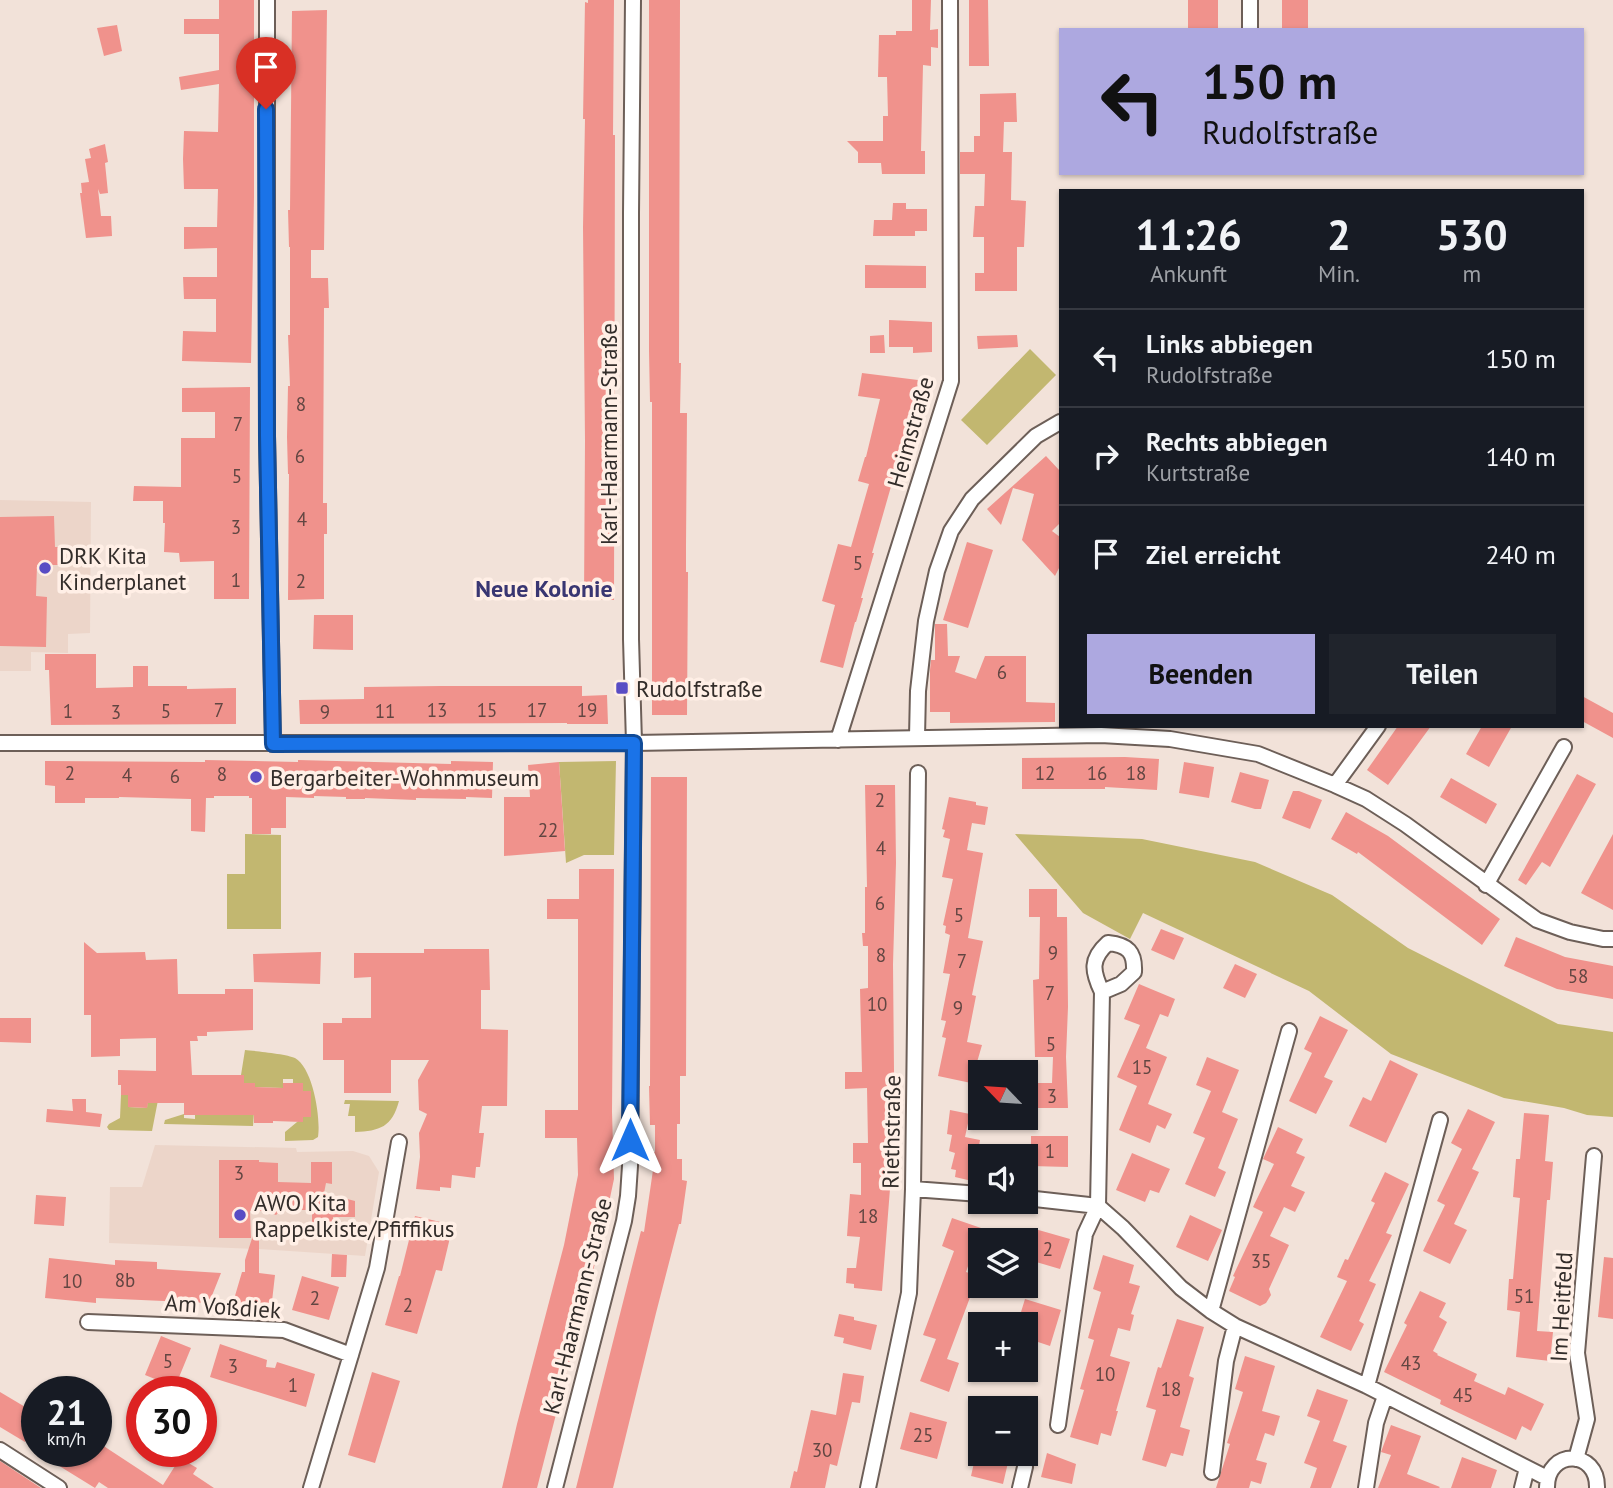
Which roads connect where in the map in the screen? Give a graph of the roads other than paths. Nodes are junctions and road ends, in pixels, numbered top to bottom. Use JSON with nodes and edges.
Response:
{"nodes":[{"id":1,"x":267,"y":0,"type":"edge"},
{"id":2,"x":633,"y":0,"type":"edge"},
{"id":3,"x":950,"y":0,"type":"edge"},
{"id":4,"x":1250,"y":0,"type":"edge"},
{"id":5,"x":1250,"y":28,"type":"edge"},
{"id":6,"x":1059,"y":423,"type":"edge"},
{"id":7,"x":1173,"y":733,"type":"edge"},
{"id":8,"x":1370,"y":733,"type":"edge"},
{"id":9,"x":917,"y":737,"type":"junction"},
{"id":10,"x":838,"y":740,"type":"junction"},
{"id":11,"x":0,"y":743,"type":"edge"},
{"id":12,"x":634,"y":743,"type":"junction"},
{"id":13,"x":273,"y":744,"type":"junction"},
{"id":14,"x":1564,"y":747,"type":"dead end"},
{"id":15,"x":918,"y":773,"type":"dead end"},
{"id":16,"x":1335,"y":785,"type":"junction"},
{"id":17,"x":1486,"y":885,"type":"junction"},
{"id":18,"x":1613,"y":939,"type":"edge"},
{"id":19,"x":1102,"y":992,"type":"dead end"},
{"id":20,"x":1289,"y":1031,"type":"dead end"},
{"id":21,"x":1440,"y":1120,"type":"dead end"},
{"id":22,"x":399,"y":1142,"type":"dead end"},
{"id":23,"x":1594,"y":1156,"type":"dead end"},
{"id":24,"x":913,"y":1189,"type":"junction"},
{"id":25,"x":968,"y":1193,"type":"edge"},
{"id":26,"x":1038,"y":1199,"type":"edge"},
{"id":27,"x":1098,"y":1206,"type":"junction"},
{"id":28,"x":1211,"y":1311,"type":"junction"},
{"id":29,"x":88,"y":1322,"type":"dead end"},
{"id":30,"x":1235,"y":1326,"type":"junction"},
{"id":31,"x":351,"y":1355,"type":"junction"},
{"id":32,"x":1367,"y":1386,"type":"junction"},
{"id":33,"x":1385,"y":1396,"type":"junction"},
{"id":34,"x":1058,"y":1425,"type":"dead end"},
{"id":35,"x":0,"y":1450,"type":"edge"},
{"id":36,"x":1576,"y":1459,"type":"junction"},
{"id":37,"x":1025,"y":1467,"type":"dead end"},
{"id":38,"x":1527,"y":1468,"type":"junction"},
{"id":39,"x":1212,"y":1472,"type":"dead end"},
{"id":40,"x":1547,"y":1483,"type":"edge"},
{"id":41,"x":59,"y":1488,"type":"edge"},
{"id":42,"x":311,"y":1488,"type":"edge"},
{"id":43,"x":555,"y":1488,"type":"edge"},
{"id":44,"x":868,"y":1488,"type":"edge"},
{"id":45,"x":1020,"y":1488,"type":"edge"},
{"id":46,"x":1366,"y":1488,"type":"edge"},
{"id":47,"x":1522,"y":1488,"type":"edge"},
{"id":48,"x":1597,"y":1488,"type":"edge"}],
"edges":[{"from":1,"to":13,"type":"street"},
{"from":2,"to":12,"type":"street","name":"Karl-Haarmann-Straße"},
{"from":3,"to":10,"type":"street","name":"Heimstraße"},
{"from":4,"to":5,"type":"street"},
{"from":6,"to":9,"type":"street"},
{"from":7,"to":9,"type":"street"},
{"from":7,"to":16,"type":"street"},
{"from":8,"to":16,"type":"street"},
{"from":9,"to":10,"type":"street"},
{"from":10,"to":12,"type":"street"},
{"from":11,"to":13,"type":"street"},
{"from":12,"to":13,"type":"street"},
{"from":12,"to":43,"type":"street","name":"Karl-Haarmann-Straße"},
{"from":14,"to":17,"type":"street"},
{"from":15,"to":24,"type":"street","name":"Riethstraße"},
{"from":16,"to":17,"type":"street"},
{"from":17,"to":18,"type":"street"},
{"from":19,"to":27,"type":"street"},
{"from":20,"to":28,"type":"street"},
{"from":21,"to":32,"type":"street"},
{"from":22,"to":31,"type":"street"},
{"from":23,"to":36,"type":"street","name":"Im Heitfeld"},
{"from":24,"to":25,"type":"street"},
{"from":24,"to":44,"type":"street","name":"Riethstraße"},
{"from":26,"to":27,"type":"street"},
{"from":27,"to":28,"type":"street"},
{"from":27,"to":34,"type":"street"},
{"from":28,"to":30,"type":"street"},
{"from":29,"to":31,"type":"street","name":"Am Voßdiek"},
{"from":30,"to":32,"type":"street"},
{"from":30,"to":39,"type":"street"},
{"from":31,"to":42,"type":"street"},
{"from":32,"to":33,"type":"street"},
{"from":33,"to":38,"type":"street"},
{"from":33,"to":46,"type":"street"},
{"from":35,"to":41,"type":"street"},
{"from":36,"to":40,"type":"street"},
{"from":36,"to":48,"type":"street"},
{"from":37,"to":45,"type":"street"},
{"from":38,"to":40,"type":"street"},
{"from":38,"to":47,"type":"street"}]}
